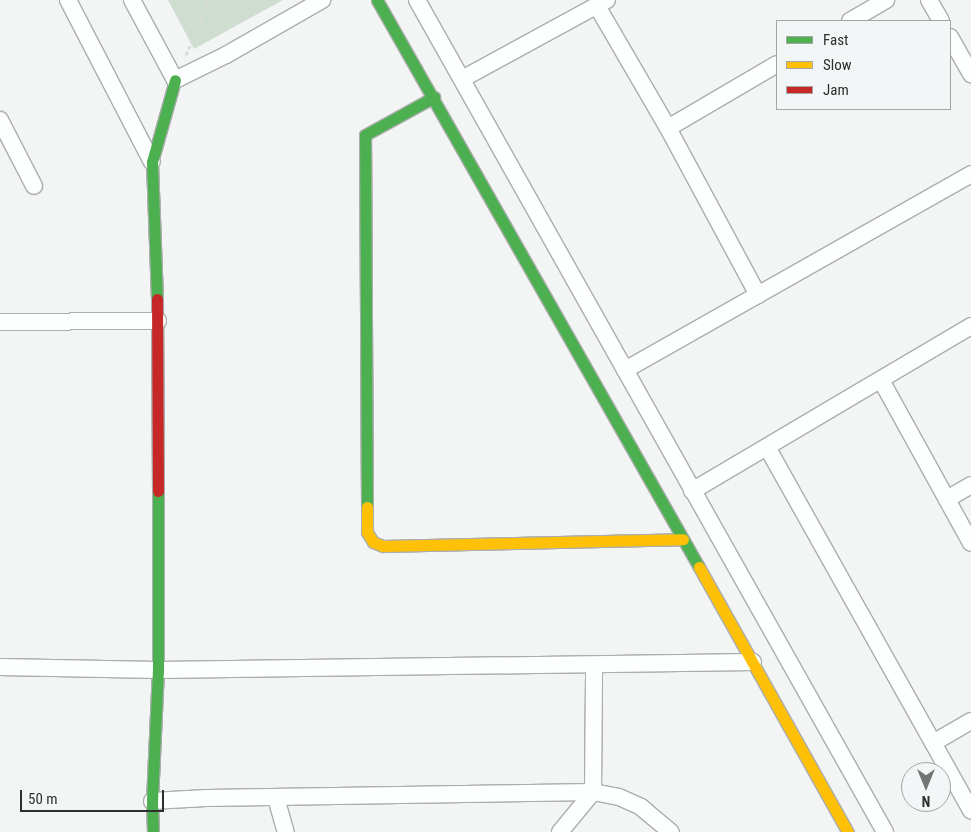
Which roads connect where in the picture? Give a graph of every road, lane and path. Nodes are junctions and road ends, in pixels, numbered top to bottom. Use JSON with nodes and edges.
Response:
{"nodes":[{"id":1,"x":68,"y":0,"type":"edge"},
{"id":2,"x":132,"y":0,"type":"edge"},
{"id":3,"x":209,"y":0,"type":"edge"},
{"id":4,"x":322,"y":0,"type":"edge"},
{"id":5,"x":378,"y":0,"type":"edge"},
{"id":6,"x":418,"y":0,"type":"edge"},
{"id":7,"x":886,"y":0,"type":"edge"},
{"id":8,"x":929,"y":0,"type":"edge"},
{"id":9,"x":602,"y":3,"type":"edge"},
{"id":10,"x":852,"y":20,"type":"edge"},
{"id":11,"x":940,"y":20,"type":"edge"},
{"id":12,"x":951,"y":38,"type":"edge"},
{"id":13,"x":776,"y":65,"type":"edge"},
{"id":14,"x":971,"y":74,"type":"edge"},
{"id":15,"x":462,"y":79,"type":"junction"},
{"id":16,"x":175,"y":80,"type":"junction"},
{"id":17,"x":434,"y":97,"type":"junction"},
{"id":18,"x":0,"y":120,"type":"edge"},
{"id":19,"x":668,"y":128,"type":"junction"},
{"id":20,"x":152,"y":162,"type":"junction"},
{"id":21,"x":971,"y":174,"type":"edge"},
{"id":22,"x":34,"y":186,"type":"dead end"},
{"id":23,"x":758,"y":295,"type":"junction"},
{"id":24,"x":158,"y":321,"type":"junction"},
{"id":25,"x":0,"y":322,"type":"edge"},
{"id":26,"x":971,"y":326,"type":"edge"},
{"id":27,"x":625,"y":370,"type":"junction"},
{"id":28,"x":881,"y":380,"type":"junction"},
{"id":29,"x":767,"y":447,"type":"junction"},
{"id":30,"x":971,"y":485,"type":"edge"},
{"id":31,"x":692,"y":491,"type":"junction"},
{"id":32,"x":947,"y":499,"type":"junction"},
{"id":33,"x":683,"y":539,"type":"junction"},
{"id":34,"x":971,"y":543,"type":"edge"},
{"id":35,"x":753,"y":662,"type":"junction"},
{"id":36,"x":594,"y":665,"type":"junction"},
{"id":37,"x":0,"y":667,"type":"edge"},
{"id":38,"x":158,"y":670,"type":"junction"},
{"id":39,"x":971,"y":720,"type":"edge"},
{"id":40,"x":933,"y":743,"type":"junction"},
{"id":41,"x":593,"y":792,"type":"junction"},
{"id":42,"x":276,"y":798,"type":"junction"},
{"id":43,"x":152,"y":801,"type":"junction"},
{"id":44,"x":971,"y":811,"type":"edge"},
{"id":45,"x":153,"y":832,"type":"edge"},
{"id":46,"x":286,"y":832,"type":"edge"},
{"id":47,"x":560,"y":832,"type":"edge"},
{"id":48,"x":671,"y":832,"type":"edge"},
{"id":49,"x":848,"y":832,"type":"edge"},
{"id":50,"x":885,"y":832,"type":"edge"}],
"edges":[{"from":1,"to":20,"type":"street"},
{"from":2,"to":16,"type":"street"},
{"from":3,"to":16,"type":"path"},
{"from":4,"to":16,"type":"street"},
{"from":5,"to":17,"type":"street"},
{"from":6,"to":15,"type":"street"},
{"from":7,"to":10,"type":"street"},
{"from":8,"to":11,"type":"street"},
{"from":9,"to":15,"type":"street"},
{"from":9,"to":19,"type":"street"},
{"from":12,"to":14,"type":"street"},
{"from":13,"to":19,"type":"street"},
{"from":15,"to":27,"type":"street"},
{"from":16,"to":20,"type":"street"},
{"from":17,"to":33,"type":"street"},
{"from":17,"to":33,"type":"street"},
{"from":18,"to":22,"type":"street"},
{"from":19,"to":23,"type":"street"},
{"from":20,"to":24,"type":"street"},
{"from":21,"to":23,"type":"street"},
{"from":23,"to":27,"type":"street"},
{"from":24,"to":25,"type":"street"},
{"from":24,"to":38,"type":"street"},
{"from":26,"to":28,"type":"street"},
{"from":27,"to":31,"type":"street"},
{"from":28,"to":29,"type":"street"},
{"from":28,"to":32,"type":"street"},
{"from":29,"to":31,"type":"street"},
{"from":29,"to":40,"type":"street"},
{"from":30,"to":32,"type":"street"},
{"from":31,"to":50,"type":"street"},
{"from":32,"to":34,"type":"street"},
{"from":33,"to":35,"type":"street"},
{"from":35,"to":36,"type":"street"},
{"from":35,"to":49,"type":"street"},
{"from":36,"to":38,"type":"street"},
{"from":36,"to":41,"type":"street"},
{"from":37,"to":38,"type":"street"},
{"from":38,"to":43,"type":"street"},
{"from":39,"to":40,"type":"street"},
{"from":40,"to":44,"type":"street"},
{"from":41,"to":42,"type":"street"},
{"from":41,"to":47,"type":"street"},
{"from":41,"to":48,"type":"street"},
{"from":42,"to":43,"type":"street"},
{"from":42,"to":46,"type":"street"},
{"from":43,"to":45,"type":"street"}]}
